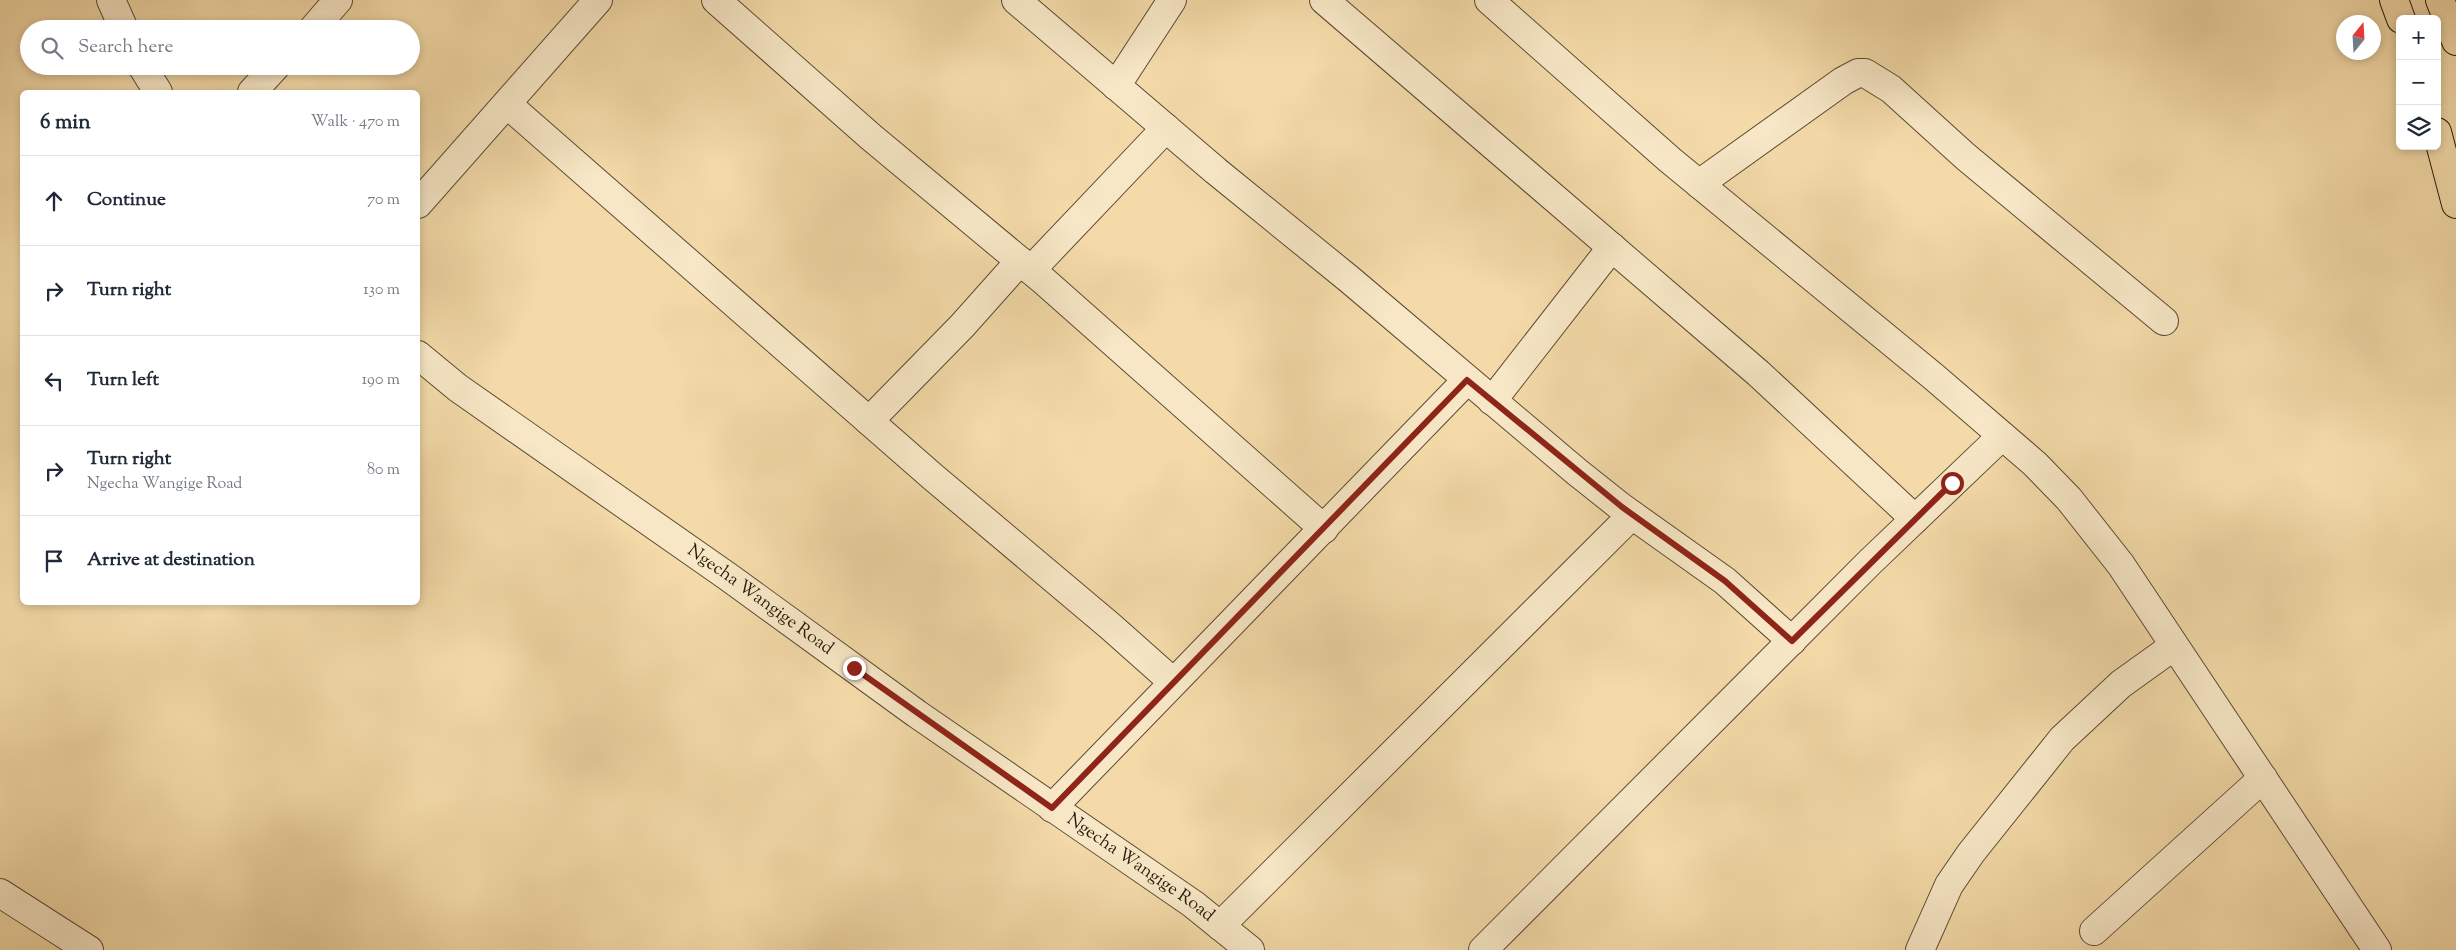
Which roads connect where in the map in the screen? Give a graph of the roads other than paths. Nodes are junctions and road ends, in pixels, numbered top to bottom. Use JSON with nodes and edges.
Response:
{"nodes":[{"id":1,"x":111,"y":0,"type":"edge"},
{"id":2,"x":338,"y":0,"type":"edge"},
{"id":3,"x":598,"y":0,"type":"edge"},
{"id":4,"x":716,"y":0,"type":"edge"},
{"id":5,"x":1016,"y":0,"type":"edge"},
{"id":6,"x":1172,"y":0,"type":"edge"},
{"id":7,"x":1324,"y":0,"type":"edge"},
{"id":8,"x":1489,"y":0,"type":"edge"},
{"id":9,"x":2394,"y":0,"type":"edge"},
{"id":10,"x":2440,"y":0,"type":"edge"},
{"id":11,"x":2400,"y":15,"type":"edge"},
{"id":12,"x":120,"y":20,"type":"edge"},
{"id":13,"x":320,"y":20,"type":"edge"},
{"id":14,"x":2456,"y":41,"type":"edge"},
{"id":15,"x":148,"y":75,"type":"edge"},
{"id":16,"x":268,"y":75,"type":"edge"},
{"id":17,"x":1116,"y":86,"type":"junction"},
{"id":18,"x":157,"y":90,"type":"edge"},
{"id":19,"x":254,"y":90,"type":"edge"},
{"id":20,"x":507,"y":104,"type":"junction"},
{"id":21,"x":2441,"y":125,"type":"edge"},
{"id":22,"x":1166,"y":128,"type":"junction"},
{"id":23,"x":2441,"y":147,"type":"edge"},
{"id":24,"x":2456,"y":161,"type":"edge"},
{"id":25,"x":1699,"y":184,"type":"junction"},
{"id":26,"x":420,"y":202,"type":"edge"},
{"id":27,"x":2456,"y":204,"type":"edge"},
{"id":28,"x":1612,"y":247,"type":"junction"},
{"id":29,"x":1026,"y":266,"type":"junction"},
{"id":30,"x":2164,"y":321,"type":"dead end"},
{"id":31,"x":420,"y":357,"type":"edge"},
{"id":32,"x":1467,"y":380,"type":"junction"},
{"id":33,"x":1492,"y":401,"type":"junction"},
{"id":34,"x":869,"y":421,"type":"junction"},
{"id":35,"x":2002,"y":436,"type":"junction"},
{"id":36,"x":1632,"y":515,"type":"junction"},
{"id":37,"x":1915,"y":519,"type":"junction"},
{"id":38,"x":1324,"y":529,"type":"junction"},
{"id":39,"x":1792,"y":641,"type":"junction"},
{"id":40,"x":2174,"y":646,"type":"junction"},
{"id":41,"x":1173,"y":682,"type":"junction"},
{"id":42,"x":2262,"y":778,"type":"junction"},
{"id":43,"x":1052,"y":808,"type":"junction"},
{"id":44,"x":0,"y":893,"type":"edge"},
{"id":45,"x":1220,"y":926,"type":"junction"},
{"id":46,"x":2094,"y":931,"type":"dead end"},
{"id":47,"x":89,"y":950,"type":"edge"},
{"id":48,"x":1250,"y":950,"type":"edge"},
{"id":49,"x":1483,"y":950,"type":"edge"},
{"id":50,"x":1920,"y":950,"type":"edge"},
{"id":51,"x":2377,"y":950,"type":"edge"}],
"edges":[{"from":1,"to":12,"type":"street"},
{"from":2,"to":13,"type":"street"},
{"from":3,"to":20,"type":"street"},
{"from":4,"to":29,"type":"street"},
{"from":5,"to":17,"type":"street"},
{"from":6,"to":17,"type":"street"},
{"from":7,"to":28,"type":"street"},
{"from":8,"to":25,"type":"street"},
{"from":9,"to":11,"type":"main road"},
{"from":10,"to":14,"type":"main road"},
{"from":15,"to":18,"type":"street"},
{"from":16,"to":19,"type":"street"},
{"from":17,"to":22,"type":"street"},
{"from":20,"to":26,"type":"street"},
{"from":20,"to":34,"type":"street"},
{"from":21,"to":24,"type":"main road"},
{"from":22,"to":29,"type":"street"},
{"from":22,"to":32,"type":"street"},
{"from":23,"to":27,"type":"main road"},
{"from":25,"to":30,"type":"street"},
{"from":25,"to":35,"type":"street"},
{"from":28,"to":33,"type":"street"},
{"from":28,"to":37,"type":"street"},
{"from":29,"to":34,"type":"street"},
{"from":29,"to":38,"type":"street"},
{"from":31,"to":43,"type":"street","name":"Ngecha Wangige Road"},
{"from":32,"to":33,"type":"street"},
{"from":32,"to":38,"type":"street"},
{"from":33,"to":36,"type":"street"},
{"from":34,"to":41,"type":"street"},
{"from":35,"to":37,"type":"street"},
{"from":35,"to":40,"type":"street"},
{"from":36,"to":39,"type":"street"},
{"from":36,"to":45,"type":"street"},
{"from":37,"to":39,"type":"street"},
{"from":38,"to":41,"type":"street"},
{"from":39,"to":49,"type":"street"},
{"from":40,"to":42,"type":"street"},
{"from":40,"to":50,"type":"street"},
{"from":41,"to":43,"type":"street"},
{"from":42,"to":46,"type":"street"},
{"from":42,"to":51,"type":"street"},
{"from":43,"to":45,"type":"street","name":"Ngecha Wangige Road"},
{"from":44,"to":47,"type":"street"},
{"from":45,"to":48,"type":"street","name":"Ngecha Wangige Road"}]}
